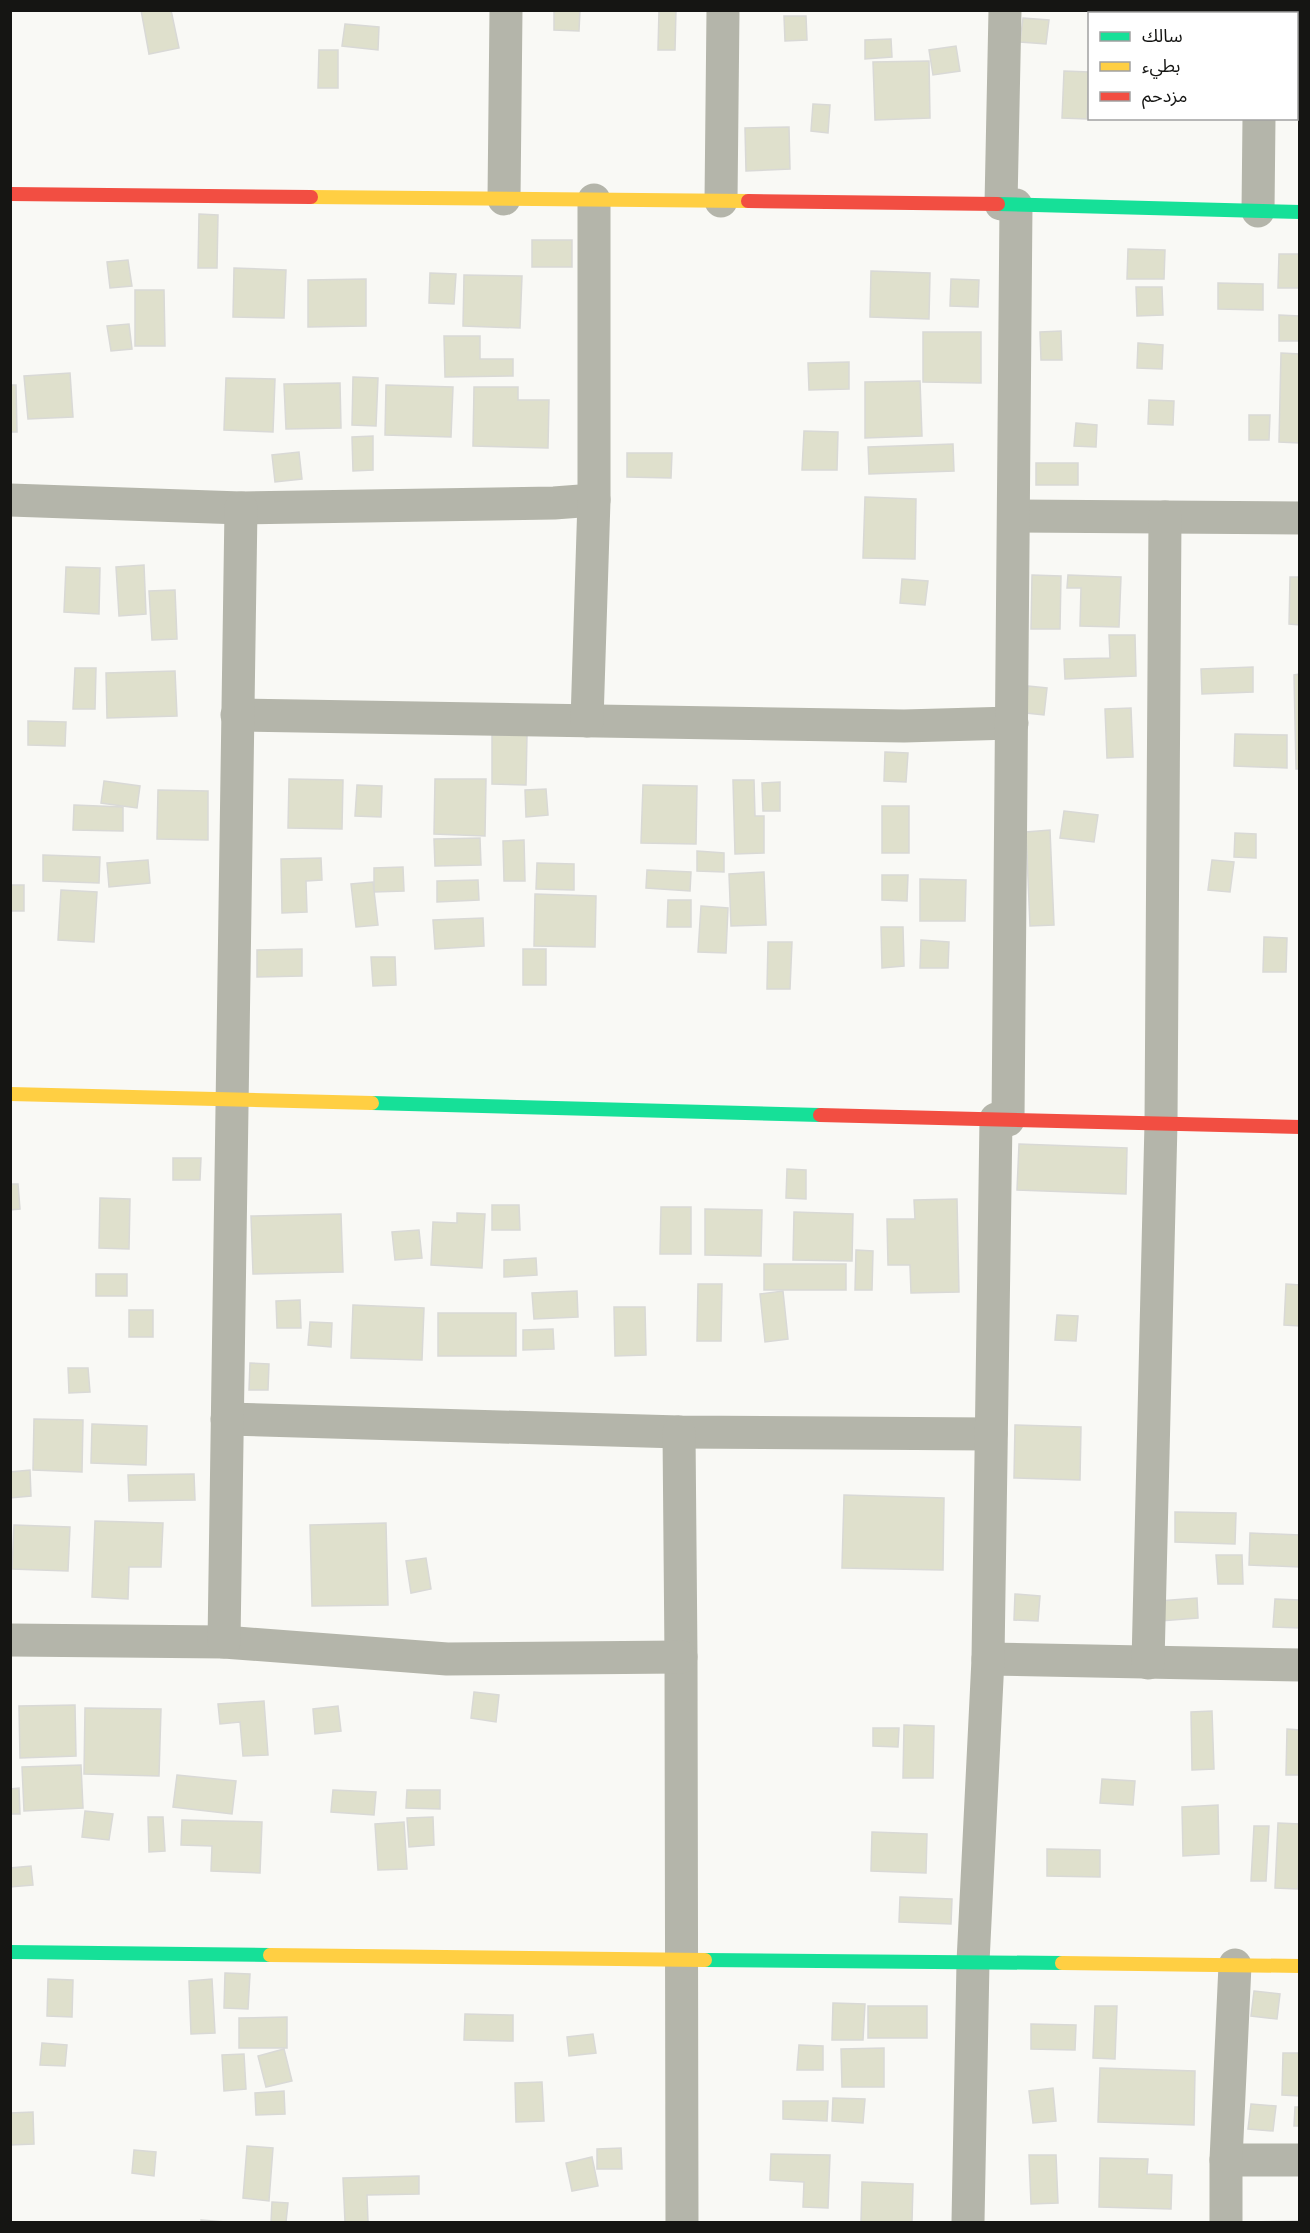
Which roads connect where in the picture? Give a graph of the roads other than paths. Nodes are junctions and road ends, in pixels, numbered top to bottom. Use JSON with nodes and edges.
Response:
{"nodes":[{"id":1,"x":506,"y":10,"type":"edge"},
{"id":2,"x":723,"y":10,"type":"edge"},
{"id":3,"x":1005,"y":10,"type":"edge"},
{"id":4,"x":1259,"y":120,"type":"edge"},
{"id":5,"x":10,"y":194,"type":"edge"},
{"id":6,"x":504,"y":200,"type":"junction"},
{"id":7,"x":594,"y":200,"type":"junction"},
{"id":8,"x":721,"y":201,"type":"junction"},
{"id":9,"x":1008,"y":204,"type":"junction"},
{"id":10,"x":1258,"y":211,"type":"junction"},
{"id":11,"x":1299,"y":212,"type":"edge"},
{"id":12,"x":10,"y":500,"type":"edge"},
{"id":13,"x":594,"y":500,"type":"junction"},
{"id":14,"x":241,"y":508,"type":"junction"},
{"id":15,"x":1014,"y":516,"type":"junction"},
{"id":16,"x":1165,"y":517,"type":"junction"},
{"id":17,"x":1299,"y":518,"type":"edge"},
{"id":18,"x":237,"y":714,"type":"junction"},
{"id":19,"x":587,"y":721,"type":"junction"},
{"id":20,"x":1012,"y":723,"type":"junction"},
{"id":21,"x":10,"y":1094,"type":"edge"},
{"id":22,"x":231,"y":1099,"type":"junction"},
{"id":23,"x":1002,"y":1119,"type":"junction"},
{"id":24,"x":1161,"y":1124,"type":"junction"},
{"id":25,"x":1299,"y":1127,"type":"edge"},
{"id":26,"x":227,"y":1419,"type":"junction"},
{"id":27,"x":679,"y":1432,"type":"junction"},
{"id":28,"x":991,"y":1434,"type":"junction"},
{"id":29,"x":10,"y":1640,"type":"edge"},
{"id":30,"x":224,"y":1642,"type":"junction"},
{"id":31,"x":681,"y":1657,"type":"junction"},
{"id":32,"x":987,"y":1659,"type":"junction"},
{"id":33,"x":1148,"y":1663,"type":"junction"},
{"id":34,"x":1299,"y":1665,"type":"edge"},
{"id":35,"x":10,"y":1952,"type":"edge"},
{"id":36,"x":681,"y":1959,"type":"junction"},
{"id":37,"x":973,"y":1962,"type":"junction"},
{"id":38,"x":1235,"y":1965,"type":"junction"},
{"id":39,"x":1299,"y":1966,"type":"edge"},
{"id":40,"x":1226,"y":2160,"type":"junction"},
{"id":41,"x":1299,"y":2160,"type":"edge"},
{"id":42,"x":682,"y":2223,"type":"edge"},
{"id":43,"x":968,"y":2223,"type":"edge"},
{"id":44,"x":1226,"y":2223,"type":"edge"}],
"edges":[{"from":1,"to":6,"type":"street"},
{"from":2,"to":8,"type":"street"},
{"from":3,"to":9,"type":"street"},
{"from":4,"to":10,"type":"street"},
{"from":5,"to":6,"type":"street"},
{"from":6,"to":7,"type":"street"},
{"from":7,"to":8,"type":"street"},
{"from":7,"to":13,"type":"street"},
{"from":8,"to":9,"type":"street"},
{"from":9,"to":10,"type":"street"},
{"from":9,"to":15,"type":"street"},
{"from":10,"to":11,"type":"street"},
{"from":12,"to":14,"type":"street"},
{"from":13,"to":14,"type":"street"},
{"from":13,"to":19,"type":"street"},
{"from":14,"to":18,"type":"street"},
{"from":15,"to":16,"type":"street"},
{"from":15,"to":20,"type":"street"},
{"from":16,"to":17,"type":"street"},
{"from":16,"to":24,"type":"street"},
{"from":18,"to":19,"type":"street"},
{"from":18,"to":22,"type":"street"},
{"from":19,"to":20,"type":"street"},
{"from":20,"to":23,"type":"street"},
{"from":21,"to":22,"type":"street"},
{"from":22,"to":23,"type":"street"},
{"from":22,"to":26,"type":"street"},
{"from":23,"to":24,"type":"street"},
{"from":23,"to":28,"type":"street"},
{"from":24,"to":25,"type":"street"},
{"from":24,"to":33,"type":"street"},
{"from":26,"to":27,"type":"street"},
{"from":26,"to":30,"type":"street"},
{"from":27,"to":28,"type":"street"},
{"from":27,"to":31,"type":"street"},
{"from":28,"to":32,"type":"street"},
{"from":29,"to":30,"type":"street"},
{"from":30,"to":31,"type":"street"},
{"from":31,"to":36,"type":"street"},
{"from":32,"to":33,"type":"street"},
{"from":32,"to":37,"type":"street"},
{"from":33,"to":34,"type":"street"},
{"from":35,"to":36,"type":"street"},
{"from":36,"to":37,"type":"street"},
{"from":36,"to":42,"type":"street"},
{"from":37,"to":38,"type":"street"},
{"from":37,"to":43,"type":"street"},
{"from":38,"to":39,"type":"street"},
{"from":38,"to":40,"type":"street"},
{"from":40,"to":41,"type":"street"},
{"from":40,"to":44,"type":"street"}]}
